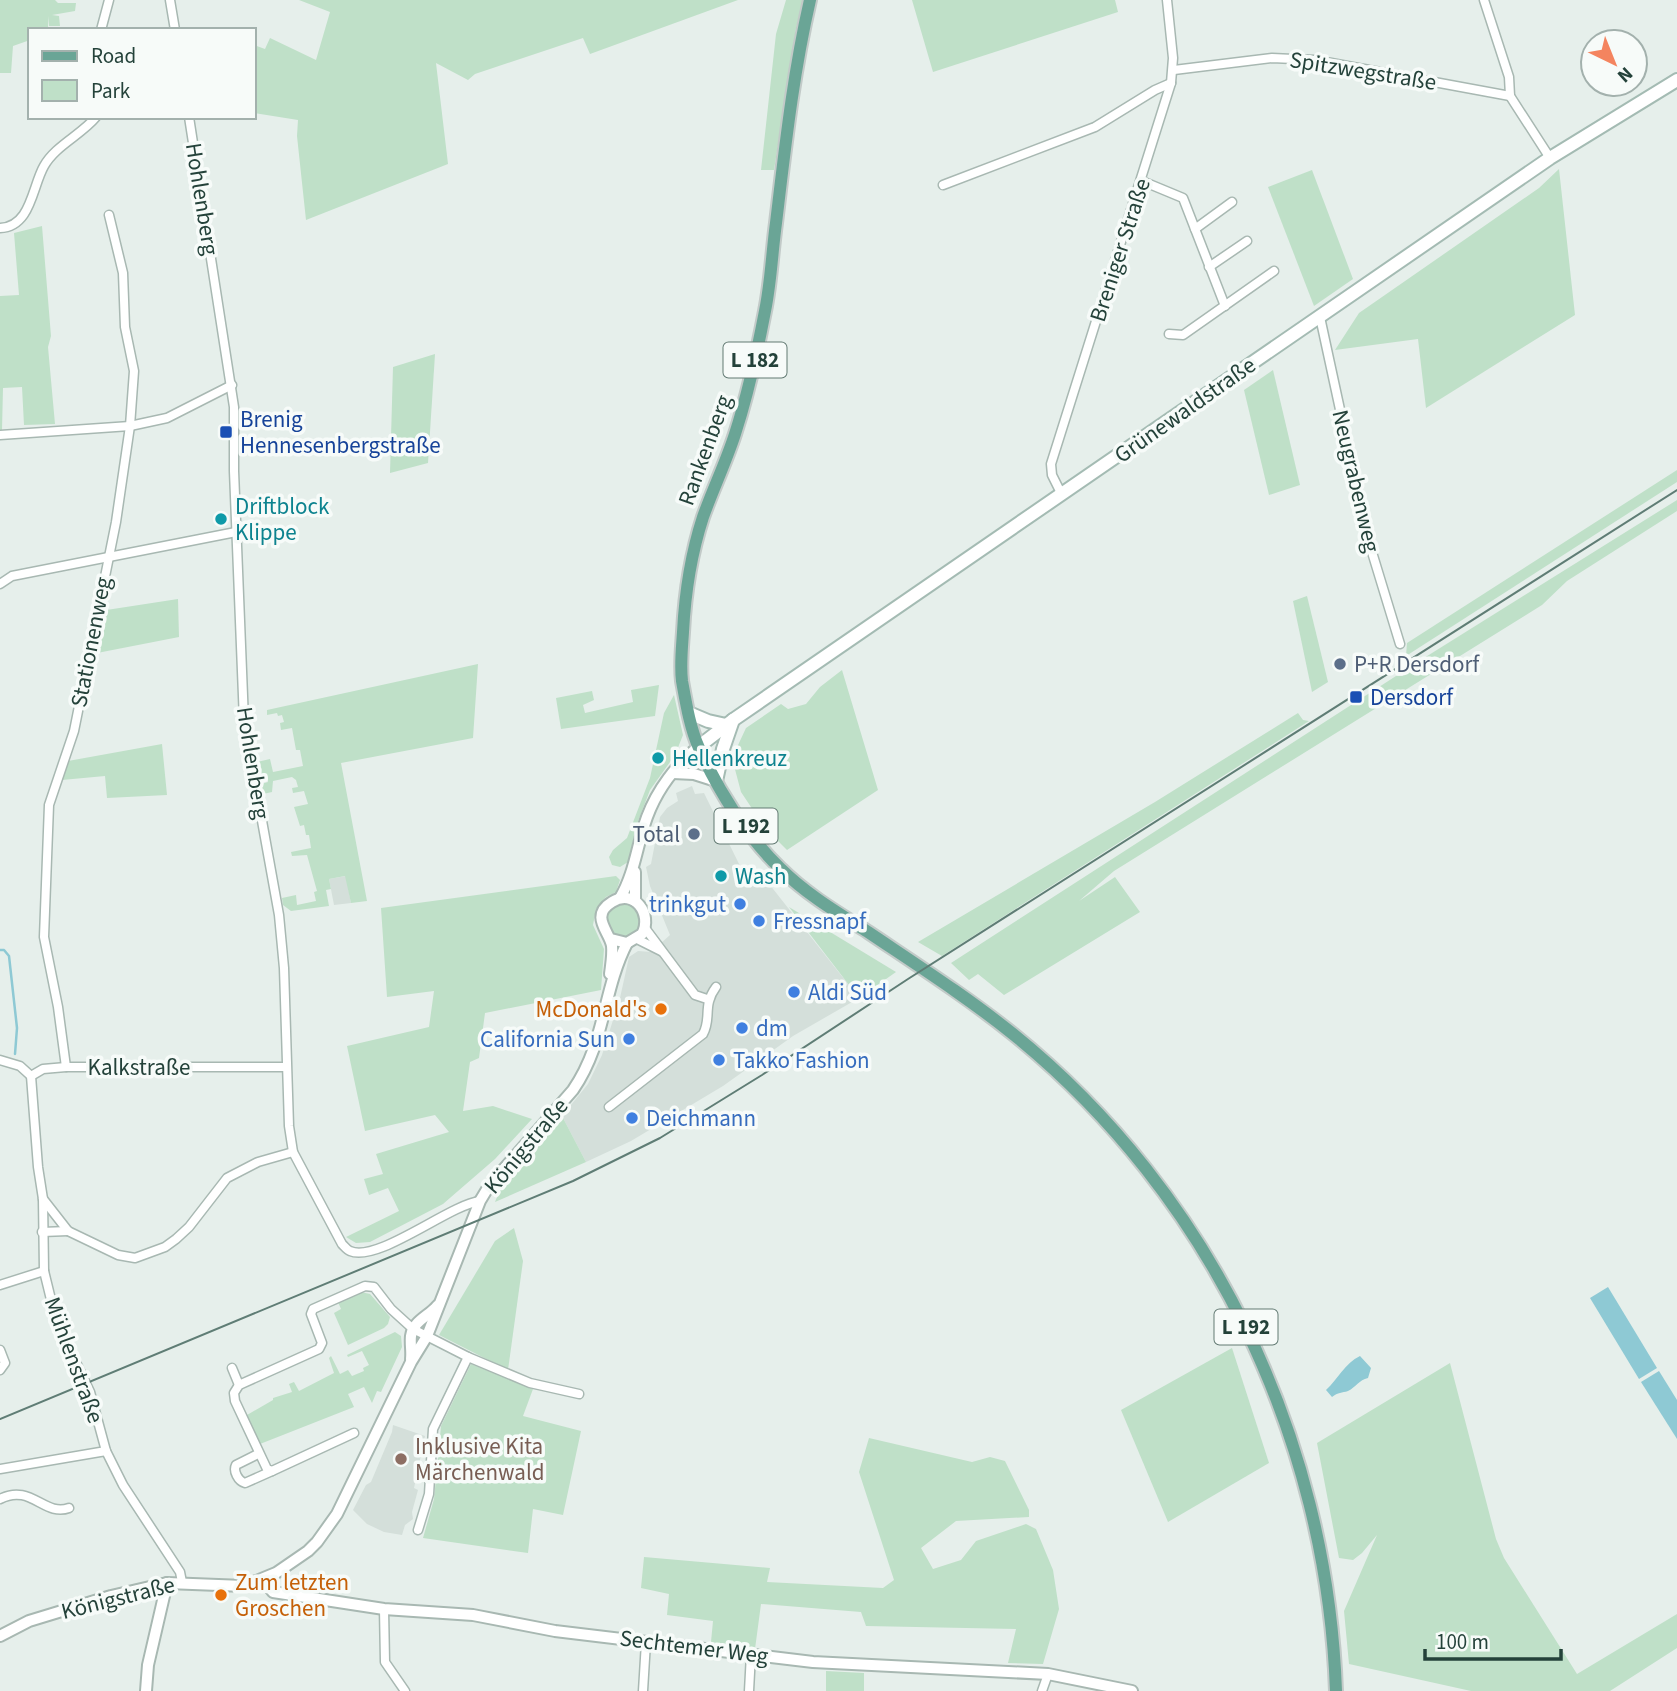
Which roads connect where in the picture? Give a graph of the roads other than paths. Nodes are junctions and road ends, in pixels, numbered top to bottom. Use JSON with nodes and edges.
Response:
{"nodes":[{"id":1,"x":109,"y":0,"type":"edge"},
{"id":2,"x":170,"y":0,"type":"edge"},
{"id":3,"x":810,"y":0,"type":"edge"},
{"id":4,"x":1167,"y":0,"type":"edge"},
{"id":5,"x":1484,"y":0,"type":"edge"},
{"id":6,"x":102,"y":28,"type":"edge"},
{"id":7,"x":175,"y":28,"type":"edge"},
{"id":8,"x":1174,"y":70,"type":"junction"},
{"id":9,"x":1677,"y":80,"type":"edge"},
{"id":10,"x":1171,"y":83,"type":"junction"},
{"id":11,"x":1510,"y":96,"type":"junction"},
{"id":12,"x":94,"y":119,"type":"edge"},
{"id":13,"x":189,"y":119,"type":"edge"},
{"id":14,"x":1550,"y":158,"type":"junction"},
{"id":15,"x":1142,"y":181,"type":"junction"},
{"id":16,"x":943,"y":185,"type":"dead end"},
{"id":17,"x":1232,"y":202,"type":"dead end"},
{"id":18,"x":109,"y":215,"type":"dead end"},
{"id":19,"x":0,"y":228,"type":"edge"},
{"id":20,"x":1195,"y":229,"type":"junction"},
{"id":21,"x":1247,"y":241,"type":"dead end"},
{"id":22,"x":1209,"y":267,"type":"junction"},
{"id":23,"x":1274,"y":271,"type":"dead end"},
{"id":24,"x":1224,"y":306,"type":"junction"},
{"id":25,"x":1320,"y":317,"type":"junction"},
{"id":26,"x":1169,"y":334,"type":"dead end"},
{"id":27,"x":232,"y":385,"type":"junction"},
{"id":28,"x":130,"y":426,"type":"junction"},
{"id":29,"x":0,"y":435,"type":"edge"},
{"id":30,"x":1062,"y":495,"type":"junction"},
{"id":31,"x":236,"y":532,"type":"junction"},
{"id":32,"x":108,"y":559,"type":"junction"},
{"id":33,"x":0,"y":584,"type":"edge"},
{"id":34,"x":1400,"y":644,"type":"dead end"},
{"id":35,"x":689,"y":713,"type":"junction"},
{"id":36,"x":730,"y":723,"type":"junction"},
{"id":37,"x":698,"y":747,"type":"junction"},
{"id":38,"x":673,"y":773,"type":"junction"},
{"id":39,"x":716,"y":781,"type":"junction"},
{"id":40,"x":634,"y":869,"type":"junction"},
{"id":41,"x":620,"y":898,"type":"junction"},
{"id":42,"x":635,"y":901,"type":"junction"},
{"id":43,"x":645,"y":928,"type":"junction"},
{"id":44,"x":611,"y":939,"type":"junction"},
{"id":45,"x":632,"y":941,"type":"junction"},
{"id":46,"x":661,"y":951,"type":"junction"},
{"id":47,"x":716,"y":987,"type":"dead end"},
{"id":48,"x":610,"y":991,"type":"junction"},
{"id":49,"x":707,"y":999,"type":"junction"},
{"id":50,"x":0,"y":1059,"type":"edge"},
{"id":51,"x":66,"y":1067,"type":"junction"},
{"id":52,"x":285,"y":1067,"type":"junction"},
{"id":53,"x":31,"y":1076,"type":"junction"},
{"id":54,"x":609,"y":1107,"type":"dead end"},
{"id":55,"x":293,"y":1152,"type":"junction"},
{"id":56,"x":43,"y":1199,"type":"junction"},
{"id":57,"x":480,"y":1201,"type":"junction"},
{"id":58,"x":68,"y":1231,"type":"junction"},
{"id":59,"x":42,"y":1232,"type":"junction"},
{"id":60,"x":44,"y":1271,"type":"junction"},
{"id":61,"x":0,"y":1284,"type":"edge"},
{"id":62,"x":440,"y":1302,"type":"junction"},
{"id":63,"x":414,"y":1329,"type":"junction"},
{"id":64,"x":427,"y":1335,"type":"junction"},
{"id":65,"x":0,"y":1350,"type":"edge"},
{"id":66,"x":468,"y":1357,"type":"junction"},
{"id":67,"x":411,"y":1362,"type":"junction"},
{"id":68,"x":232,"y":1368,"type":"dead end"},
{"id":69,"x":0,"y":1370,"type":"edge"},
{"id":70,"x":239,"y":1385,"type":"junction"},
{"id":71,"x":579,"y":1394,"type":"dead end"},
{"id":72,"x":354,"y":1433,"type":"dead end"},
{"id":73,"x":106,"y":1451,"type":"junction"},
{"id":74,"x":258,"y":1454,"type":"junction"},
{"id":75,"x":0,"y":1469,"type":"edge"},
{"id":76,"x":272,"y":1471,"type":"junction"},
{"id":77,"x":0,"y":1499,"type":"edge"},
{"id":78,"x":65,"y":1511,"type":"dead end"},
{"id":79,"x":418,"y":1530,"type":"dead end"},
{"id":80,"x":264,"y":1580,"type":"junction"},
{"id":81,"x":181,"y":1582,"type":"junction"},
{"id":82,"x":167,"y":1583,"type":"junction"},
{"id":83,"x":384,"y":1609,"type":"junction"},
{"id":84,"x":0,"y":1636,"type":"edge"},
{"id":85,"x":646,"y":1642,"type":"junction"},
{"id":86,"x":751,"y":1654,"type":"junction"},
{"id":87,"x":1048,"y":1674,"type":"junction"},
{"id":88,"x":146,"y":1691,"type":"edge"},
{"id":89,"x":405,"y":1691,"type":"edge"},
{"id":90,"x":643,"y":1691,"type":"edge"},
{"id":91,"x":749,"y":1691,"type":"edge"},
{"id":92,"x":1042,"y":1691,"type":"edge"},
{"id":93,"x":1132,"y":1691,"type":"edge"},
{"id":94,"x":1336,"y":1691,"type":"edge"}],
"edges":[{"from":1,"to":6,"type":"street"},
{"from":2,"to":7,"type":"street"},
{"from":3,"to":35,"type":"main road","name":"Rankenberg","number":"L 182"},
{"from":4,"to":8,"type":"street","name":"Breniger Straße"},
{"from":5,"to":11,"type":"street"},
{"from":8,"to":10,"type":"street","name":"Breniger Straße"},
{"from":8,"to":11,"type":"street","name":"Spitzwegstraße"},
{"from":9,"to":14,"type":"main road","name":"Grünewaldstraße"},
{"from":10,"to":15,"type":"street","name":"Breniger Straße"},
{"from":10,"to":16,"type":"street"},
{"from":11,"to":14,"type":"street"},
{"from":12,"to":19,"type":"street"},
{"from":13,"to":27,"type":"street","name":"Hohlenberg"},
{"from":14,"to":25,"type":"main road","name":"Grünewaldstraße"},
{"from":15,"to":20,"type":"street"},
{"from":15,"to":30,"type":"street","name":"Breniger Straße"},
{"from":17,"to":20,"type":"street"},
{"from":18,"to":28,"type":"street","name":"Stationenweg"},
{"from":20,"to":22,"type":"street"},
{"from":21,"to":22,"type":"street"},
{"from":22,"to":24,"type":"street"},
{"from":23,"to":24,"type":"street"},
{"from":24,"to":26,"type":"street"},
{"from":25,"to":30,"type":"main road","name":"Grünewaldstraße"},
{"from":25,"to":34,"type":"street","name":"Neugrabenweg"},
{"from":27,"to":28,"type":"street"},
{"from":27,"to":31,"type":"street","name":"Hohlenberg"},
{"from":28,"to":29,"type":"street"},
{"from":28,"to":32,"type":"street","name":"Stationenweg"},
{"from":30,"to":36,"type":"main road","name":"Grünewaldstraße"},
{"from":31,"to":32,"type":"street"},
{"from":31,"to":52,"type":"street","name":"Hohlenberg"},
{"from":32,"to":33,"type":"street"},
{"from":32,"to":51,"type":"street","name":"Stationenweg"},
{"from":35,"to":36,"type":"main road"},
{"from":35,"to":37,"type":"main road","name":"Rankenberg","number":"L 182"},
{"from":36,"to":37,"type":"main road","name":"Grünewaldstraße"},
{"from":36,"to":39,"type":"main road"},
{"from":37,"to":38,"type":"street","name":"Königstraße"},
{"from":37,"to":39,"type":"main road","number":"L 192"},
{"from":38,"to":39,"type":"street"},
{"from":38,"to":40,"type":"street","name":"Königstraße"},
{"from":39,"to":94,"type":"main road","number":"L 192"},
{"from":40,"to":41,"type":"street","name":"Königstraße"},
{"from":40,"to":42,"type":"street","name":"Königstraße"},
{"from":41,"to":42,"type":"street"},
{"from":41,"to":44,"type":"street","name":"Königstraße"},
{"from":42,"to":43,"type":"street","name":"Königstraße"},
{"from":43,"to":45,"type":"street","name":"Königstraße"},
{"from":43,"to":46,"type":"street"},
{"from":44,"to":45,"type":"street"},
{"from":44,"to":48,"type":"street","name":"Königstraße"},
{"from":45,"to":46,"type":"street"},
{"from":45,"to":48,"type":"street","name":"Königstraße"},
{"from":46,"to":49,"type":"street"},
{"from":47,"to":49,"type":"street"},
{"from":48,"to":57,"type":"street","name":"Königstraße"},
{"from":49,"to":54,"type":"street"},
{"from":50,"to":53,"type":"street"},
{"from":51,"to":52,"type":"street","name":"Kalkstraße"},
{"from":51,"to":53,"type":"street","name":"Kalkstraße"},
{"from":52,"to":55,"type":"street","name":"Hohlenberg"},
{"from":53,"to":56,"type":"street","name":"Mühlenstraße"},
{"from":55,"to":57,"type":"street","name":"Hohlenberg"},
{"from":55,"to":58,"type":"street"},
{"from":56,"to":58,"type":"street"},
{"from":56,"to":59,"type":"street","name":"Mühlenstraße"},
{"from":57,"to":62,"type":"street","name":"Königstraße"},
{"from":58,"to":59,"type":"street"},
{"from":59,"to":60,"type":"street","name":"Mühlenstraße"},
{"from":60,"to":61,"type":"street"},
{"from":60,"to":73,"type":"street","name":"Mühlenstraße"},
{"from":62,"to":63,"type":"street","name":"Königstraße"},
{"from":62,"to":64,"type":"street","name":"Königstraße"},
{"from":63,"to":64,"type":"street"},
{"from":63,"to":67,"type":"street","name":"Königstraße"},
{"from":63,"to":70,"type":"street"},
{"from":64,"to":66,"type":"street"},
{"from":64,"to":67,"type":"street","name":"Königstraße"},
{"from":65,"to":69,"type":"street"},
{"from":66,"to":71,"type":"street"},
{"from":66,"to":79,"type":"street"},
{"from":67,"to":80,"type":"street","name":"Königstraße"},
{"from":68,"to":70,"type":"street"},
{"from":70,"to":74,"type":"street"},
{"from":72,"to":76,"type":"street"},
{"from":73,"to":75,"type":"street"},
{"from":73,"to":81,"type":"street","name":"Mühlenstraße"},
{"from":74,"to":76,"type":"street"},
{"from":74,"to":76,"type":"street"},
{"from":77,"to":78,"type":"street"},
{"from":80,"to":81,"type":"street","name":"Königstraße"},
{"from":80,"to":83,"type":"street","name":"Sechtemer Weg"},
{"from":81,"to":82,"type":"street","name":"Königstraße"},
{"from":82,"to":84,"type":"street","name":"Königstraße"},
{"from":82,"to":88,"type":"street"},
{"from":83,"to":85,"type":"street","name":"Sechtemer Weg"},
{"from":83,"to":89,"type":"street"},
{"from":85,"to":86,"type":"street","name":"Sechtemer Weg"},
{"from":85,"to":90,"type":"street"},
{"from":86,"to":87,"type":"street","name":"Sechtemer Weg"},
{"from":86,"to":91,"type":"street"},
{"from":87,"to":92,"type":"street"},
{"from":87,"to":93,"type":"street","name":"Sechtemer Weg"}]}
